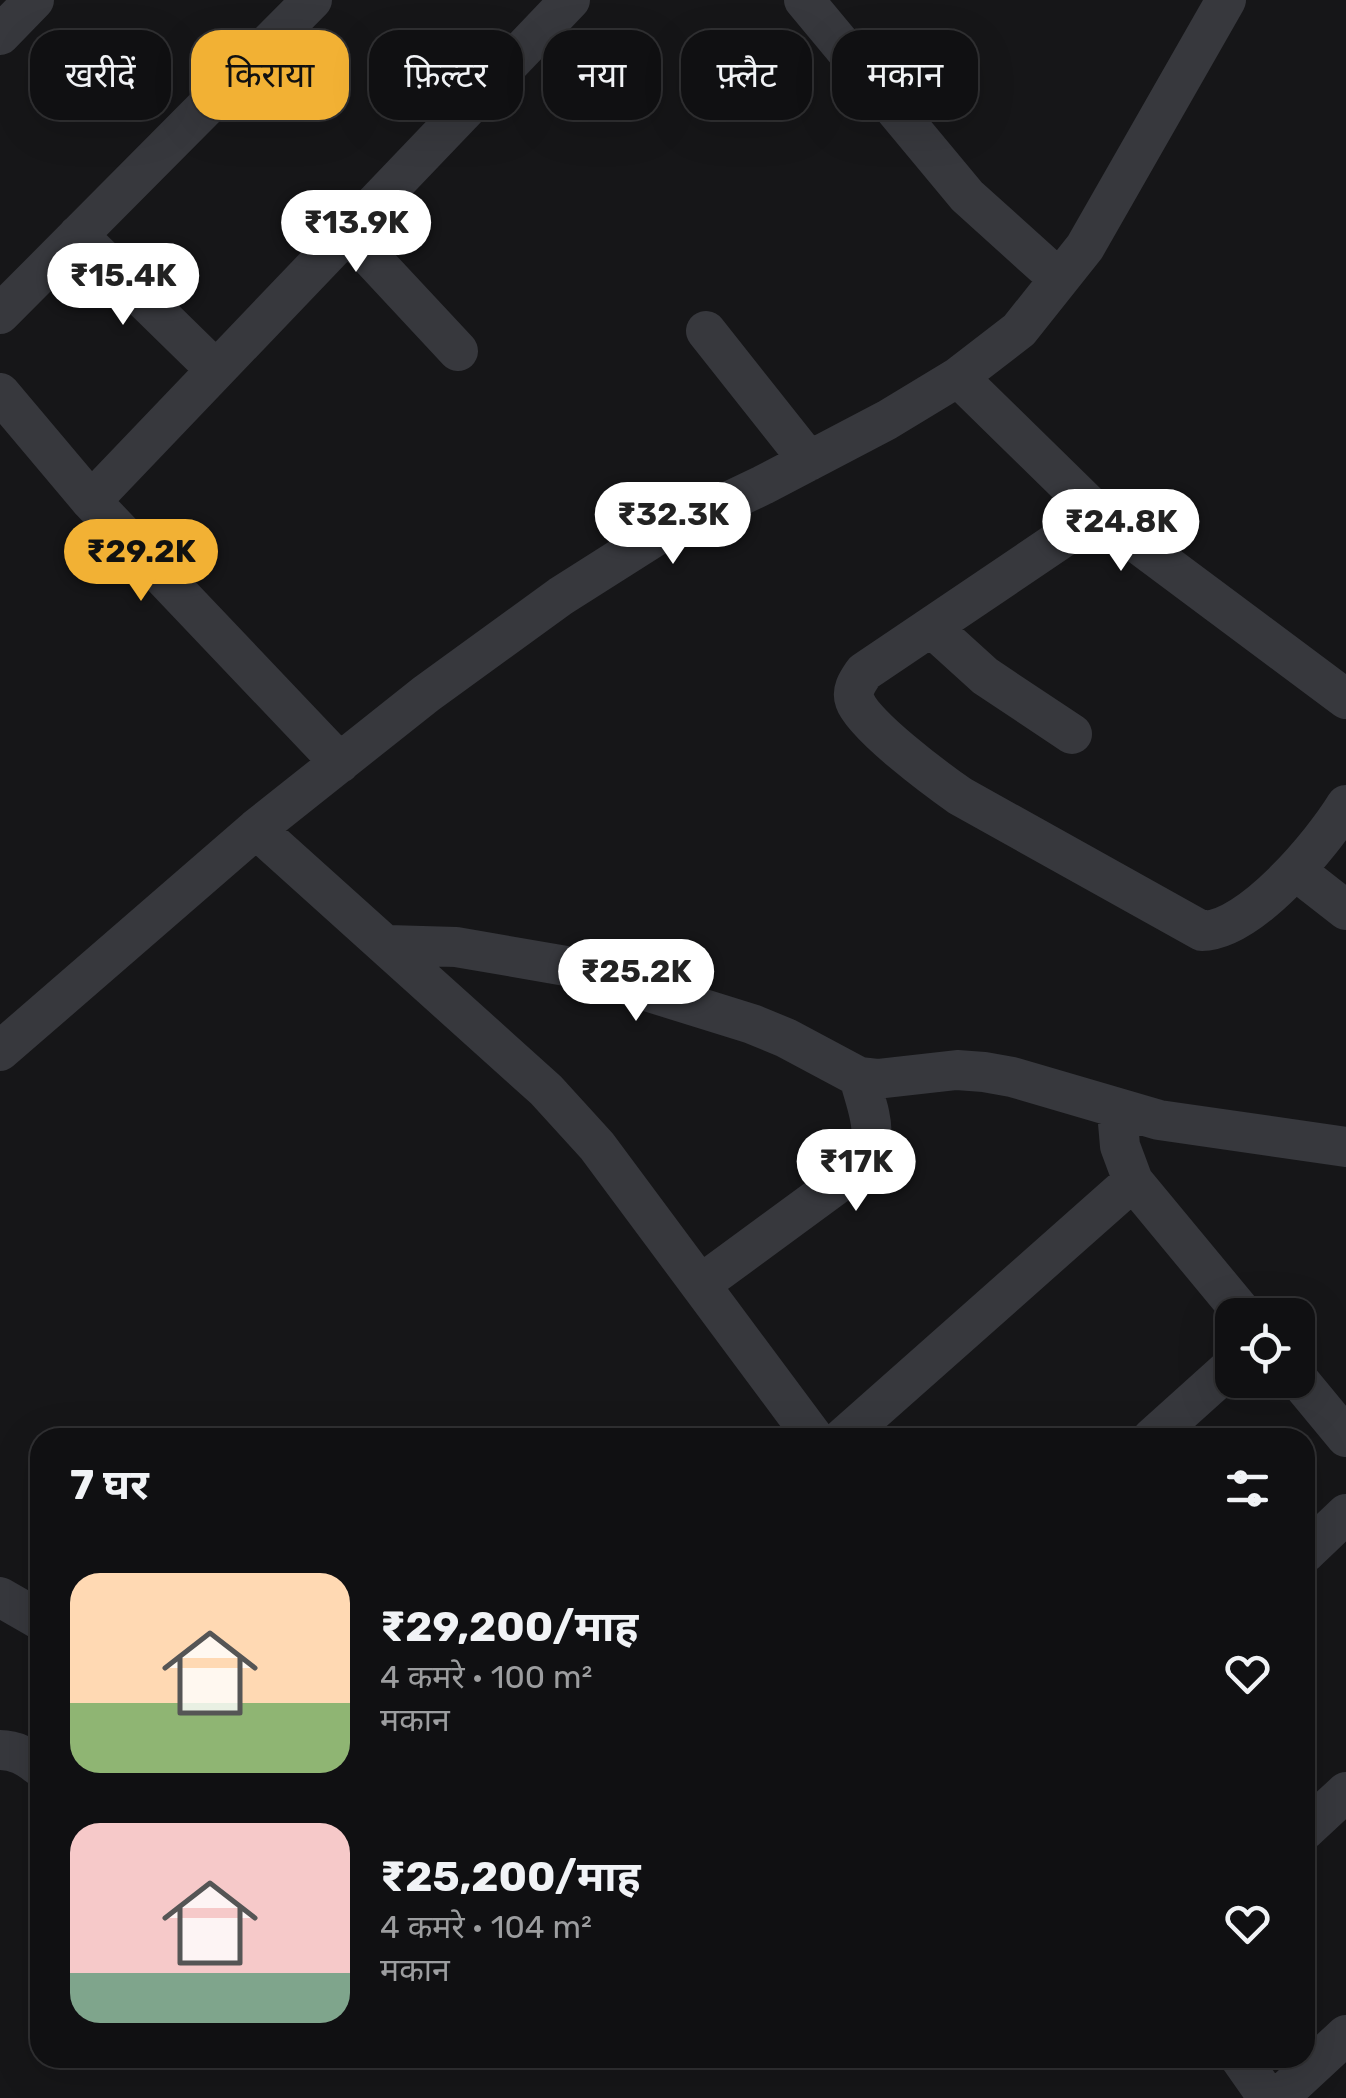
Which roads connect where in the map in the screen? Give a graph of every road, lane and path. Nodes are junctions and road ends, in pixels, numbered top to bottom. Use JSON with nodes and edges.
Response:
{"nodes":[{"id":1,"x":34,"y":0,"type":"edge"},
{"id":2,"x":312,"y":0,"type":"edge"},
{"id":3,"x":570,"y":0,"type":"edge"},
{"id":4,"x":804,"y":0,"type":"edge"},
{"id":5,"x":1226,"y":0,"type":"edge"},
{"id":6,"x":0,"y":34,"type":"edge"},
{"id":7,"x":348,"y":232,"type":"junction"},
{"id":8,"x":78,"y":235,"type":"junction"},
{"id":9,"x":1059,"y":280,"type":"junction"},
{"id":10,"x":0,"y":314,"type":"edge"},
{"id":11,"x":706,"y":331,"type":"dead end"},
{"id":12,"x":458,"y":351,"type":"dead end"},
{"id":13,"x":216,"y":370,"type":"junction"},
{"id":14,"x":958,"y":377,"type":"junction"},
{"id":15,"x":0,"y":394,"type":"edge"},
{"id":16,"x":808,"y":461,"type":"junction"},
{"id":17,"x":91,"y":500,"type":"junction"},
{"id":18,"x":1098,"y":514,"type":"junction"},
{"id":19,"x":931,"y":627,"type":"junction"},
{"id":20,"x":1346,"y":699,"type":"edge"},
{"id":21,"x":1072,"y":734,"type":"dead end"},
{"id":22,"x":340,"y":763,"type":"junction"},
{"id":23,"x":1346,"y":806,"type":"edge"},
{"id":24,"x":256,"y":829,"type":"junction"},
{"id":25,"x":1296,"y":871,"type":"junction"},
{"id":26,"x":1346,"y":910,"type":"edge"},
{"id":27,"x":388,"y":945,"type":"junction"},
{"id":28,"x":0,"y":1051,"type":"edge"},
{"id":29,"x":879,"y":1078,"type":"junction"},
{"id":30,"x":1117,"y":1110,"type":"junction"},
{"id":31,"x":1346,"y":1147,"type":"edge"},
{"id":32,"x":1133,"y":1182,"type":"junction"},
{"id":33,"x":701,"y":1284,"type":"junction"},
{"id":34,"x":1230,"y":1298,"type":"edge"},
{"id":35,"x":1215,"y":1381,"type":"edge"},
{"id":36,"x":1314,"y":1398,"type":"edge"},
{"id":37,"x":807,"y":1428,"type":"edge"},
{"id":38,"x":854,"y":1428,"type":"edge"},
{"id":39,"x":1163,"y":1428,"type":"edge"},
{"id":40,"x":1346,"y":1437,"type":"edge"},
{"id":41,"x":1346,"y":1514,"type":"edge"},
{"id":42,"x":1315,"y":1543,"type":"edge"},
{"id":43,"x":0,"y":1597,"type":"edge"},
{"id":44,"x":30,"y":1614,"type":"edge"},
{"id":45,"x":0,"y":1750,"type":"edge"},
{"id":46,"x":30,"y":1759,"type":"edge"},
{"id":47,"x":1346,"y":1792,"type":"edge"},
{"id":48,"x":1315,"y":1821,"type":"edge"},
{"id":49,"x":1346,"y":2035,"type":"edge"},
{"id":50,"x":1315,"y":2064,"type":"edge"},
{"id":51,"x":1247,"y":2068,"type":"edge"},
{"id":52,"x":1310,"y":2068,"type":"edge"},
{"id":53,"x":1268,"y":2098,"type":"edge"},
{"id":54,"x":1278,"y":2098,"type":"edge"}],
"edges":[{"from":1,"to":6,"type":"street"},
{"from":2,"to":8,"type":"street"},
{"from":3,"to":7,"type":"street"},
{"from":4,"to":9,"type":"street"},
{"from":5,"to":9,"type":"street"},
{"from":7,"to":12,"type":"street"},
{"from":7,"to":13,"type":"street"},
{"from":8,"to":10,"type":"street"},
{"from":8,"to":13,"type":"street"},
{"from":9,"to":14,"type":"street"},
{"from":11,"to":16,"type":"street"},
{"from":13,"to":17,"type":"street"},
{"from":14,"to":16,"type":"street"},
{"from":14,"to":18,"type":"street"},
{"from":15,"to":17,"type":"street"},
{"from":16,"to":22,"type":"street"},
{"from":17,"to":22,"type":"street"},
{"from":18,"to":19,"type":"street"},
{"from":18,"to":20,"type":"street"},
{"from":19,"to":21,"type":"street"},
{"from":19,"to":25,"type":"street"},
{"from":22,"to":24,"type":"street"},
{"from":23,"to":25,"type":"street"},
{"from":24,"to":27,"type":"street"},
{"from":24,"to":28,"type":"street"},
{"from":25,"to":26,"type":"street"},
{"from":27,"to":29,"type":"street"},
{"from":27,"to":33,"type":"street"},
{"from":29,"to":30,"type":"street"},
{"from":29,"to":33,"type":"street"},
{"from":30,"to":31,"type":"street"},
{"from":30,"to":32,"type":"street"},
{"from":32,"to":34,"type":"street"},
{"from":32,"to":38,"type":"street"},
{"from":33,"to":37,"type":"street"},
{"from":35,"to":39,"type":"street"},
{"from":36,"to":40,"type":"street"},
{"from":41,"to":42,"type":"street"},
{"from":43,"to":44,"type":"street"},
{"from":45,"to":46,"type":"street"},
{"from":47,"to":48,"type":"street"},
{"from":49,"to":50,"type":"street"},
{"from":51,"to":53,"type":"street"},
{"from":52,"to":54,"type":"street"}]}
